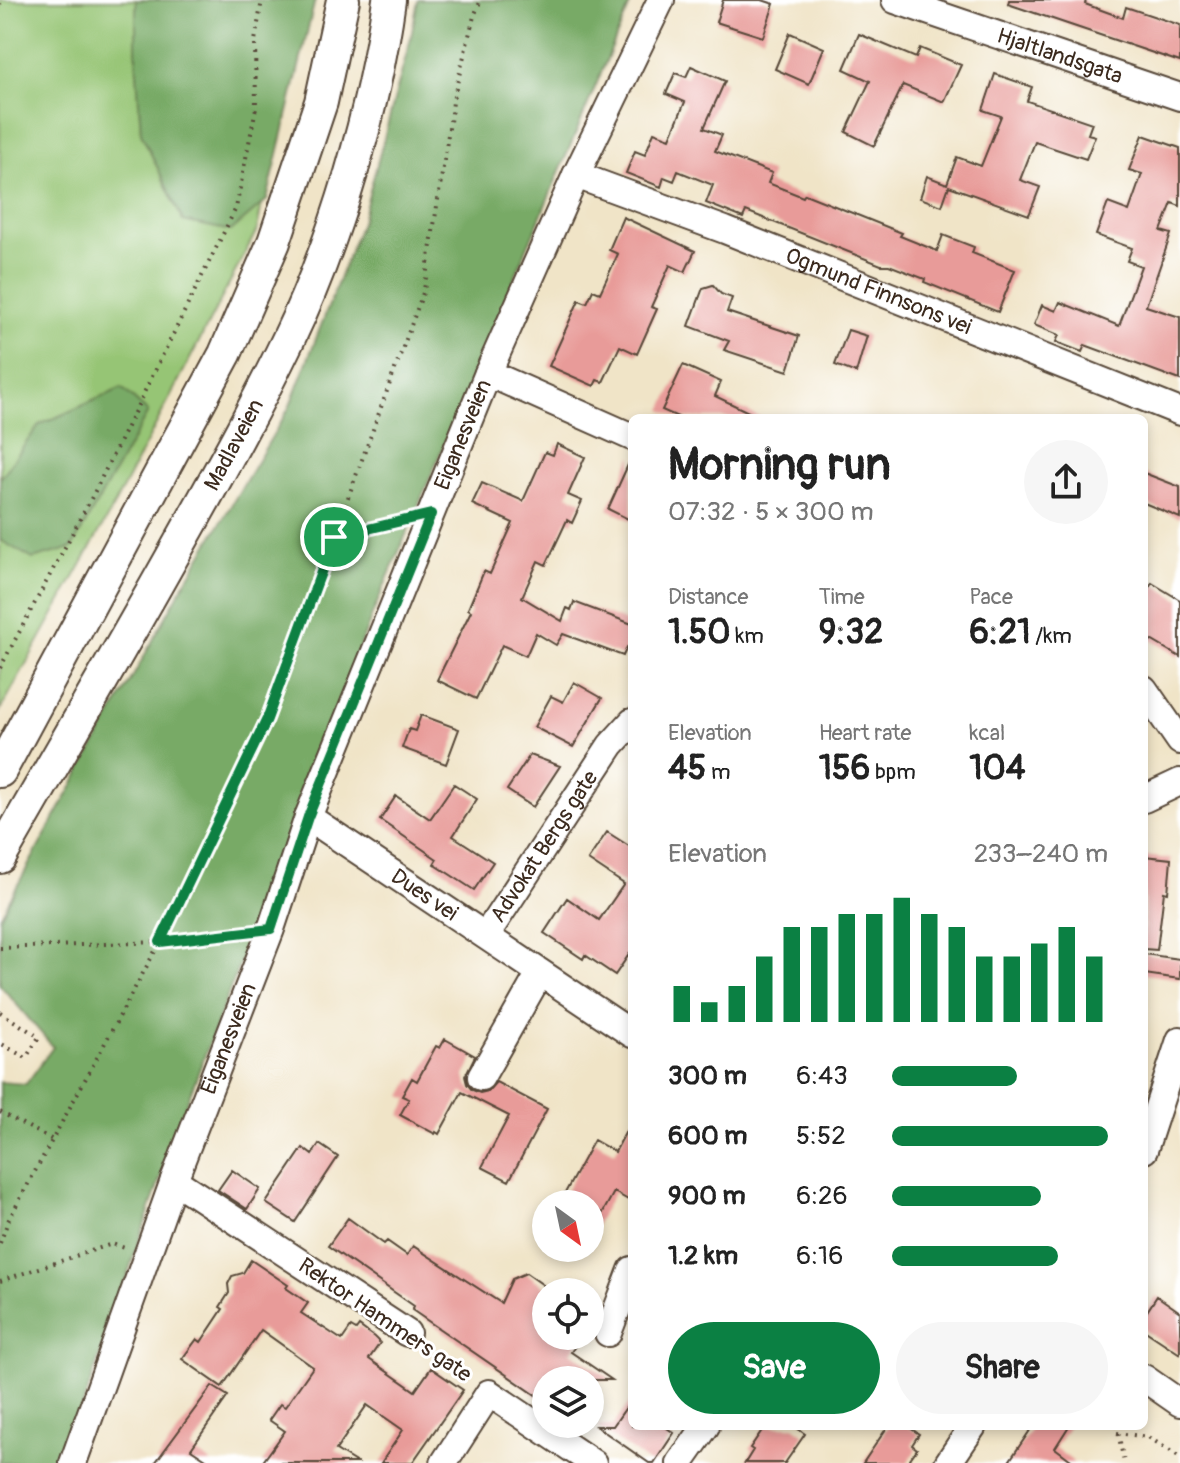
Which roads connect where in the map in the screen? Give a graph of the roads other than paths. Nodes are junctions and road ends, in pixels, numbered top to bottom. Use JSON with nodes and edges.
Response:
{"nodes":[{"id":1,"x":343,"y":0,"type":"edge"},
{"id":2,"x":389,"y":0,"type":"edge"},
{"id":3,"x":661,"y":0,"type":"edge"},
{"id":4,"x":895,"y":0,"type":"edge"},
{"id":5,"x":1180,"y":97,"type":"edge"},
{"id":6,"x":576,"y":175,"type":"junction"},
{"id":7,"x":488,"y":373,"type":"junction"},
{"id":8,"x":1180,"y":412,"type":"edge"},
{"id":9,"x":628,"y":435,"type":"edge"},
{"id":10,"x":1148,"y":695,"type":"edge"},
{"id":11,"x":628,"y":726,"type":"edge"},
{"id":12,"x":1180,"y":741,"type":"edge"},
{"id":13,"x":0,"y":771,"type":"edge"},
{"id":14,"x":1180,"y":782,"type":"edge"},
{"id":15,"x":1148,"y":797,"type":"edge"},
{"id":16,"x":308,"y":817,"type":"junction"},
{"id":17,"x":0,"y":857,"type":"edge"},
{"id":18,"x":486,"y":935,"type":"junction"},
{"id":19,"x":540,"y":973,"type":"junction"},
{"id":20,"x":628,"y":1031,"type":"edge"},
{"id":21,"x":1180,"y":1040,"type":"edge"},
{"id":22,"x":481,"y":1077,"type":"dead end"},
{"id":23,"x":1148,"y":1138,"type":"edge"},
{"id":24,"x":174,"y":1180,"type":"junction"},
{"id":25,"x":628,"y":1280,"type":"edge"},
{"id":26,"x":407,"y":1333,"type":"road end"},
{"id":27,"x":608,"y":1333,"type":"dead end"},
{"id":28,"x":1148,"y":1381,"type":"edge"},
{"id":29,"x":1180,"y":1403,"type":"edge"},
{"id":30,"x":703,"y":1430,"type":"edge"},
{"id":31,"x":970,"y":1430,"type":"edge"},
{"id":32,"x":73,"y":1463,"type":"edge"},
{"id":33,"x":444,"y":1463,"type":"edge"},
{"id":34,"x":593,"y":1463,"type":"edge"},
{"id":35,"x":680,"y":1463,"type":"edge"},
{"id":36,"x":948,"y":1463,"type":"edge"}],
"edges":[{"from":1,"to":13,"type":"main road"},
{"from":2,"to":17,"type":"main road","name":"Madlaveien"},
{"from":3,"to":6,"type":"street","name":"Eiganesveien"},
{"from":4,"to":5,"type":"street","name":"Hjaltlandsgata"},
{"from":6,"to":7,"type":"street","name":"Eiganesveien"},
{"from":6,"to":8,"type":"street","name":"Ogmund Finnsons vei"},
{"from":7,"to":9,"type":"street"},
{"from":7,"to":16,"type":"street","name":"Eiganesveien"},
{"from":10,"to":12,"type":"street"},
{"from":11,"to":18,"type":"street","name":"Advokat Bergs gate"},
{"from":14,"to":15,"type":"street"},
{"from":16,"to":18,"type":"street","name":"Dues vei"},
{"from":16,"to":24,"type":"street","name":"Eiganesveien"},
{"from":18,"to":19,"type":"street","name":"Dues vei"},
{"from":19,"to":20,"type":"street","name":"Dues vei"},
{"from":19,"to":22,"type":"street"},
{"from":21,"to":23,"type":"street"},
{"from":24,"to":26,"type":"street","name":"Rektor Hammers gate"},
{"from":24,"to":32,"type":"street","name":"Eiganesveien"},
{"from":25,"to":27,"type":"street"},
{"from":28,"to":29,"type":"street"},
{"from":30,"to":35,"type":"street"},
{"from":31,"to":36,"type":"street"},
{"from":33,"to":34,"type":"street","name":"Rektor Hammers gate"}]}
